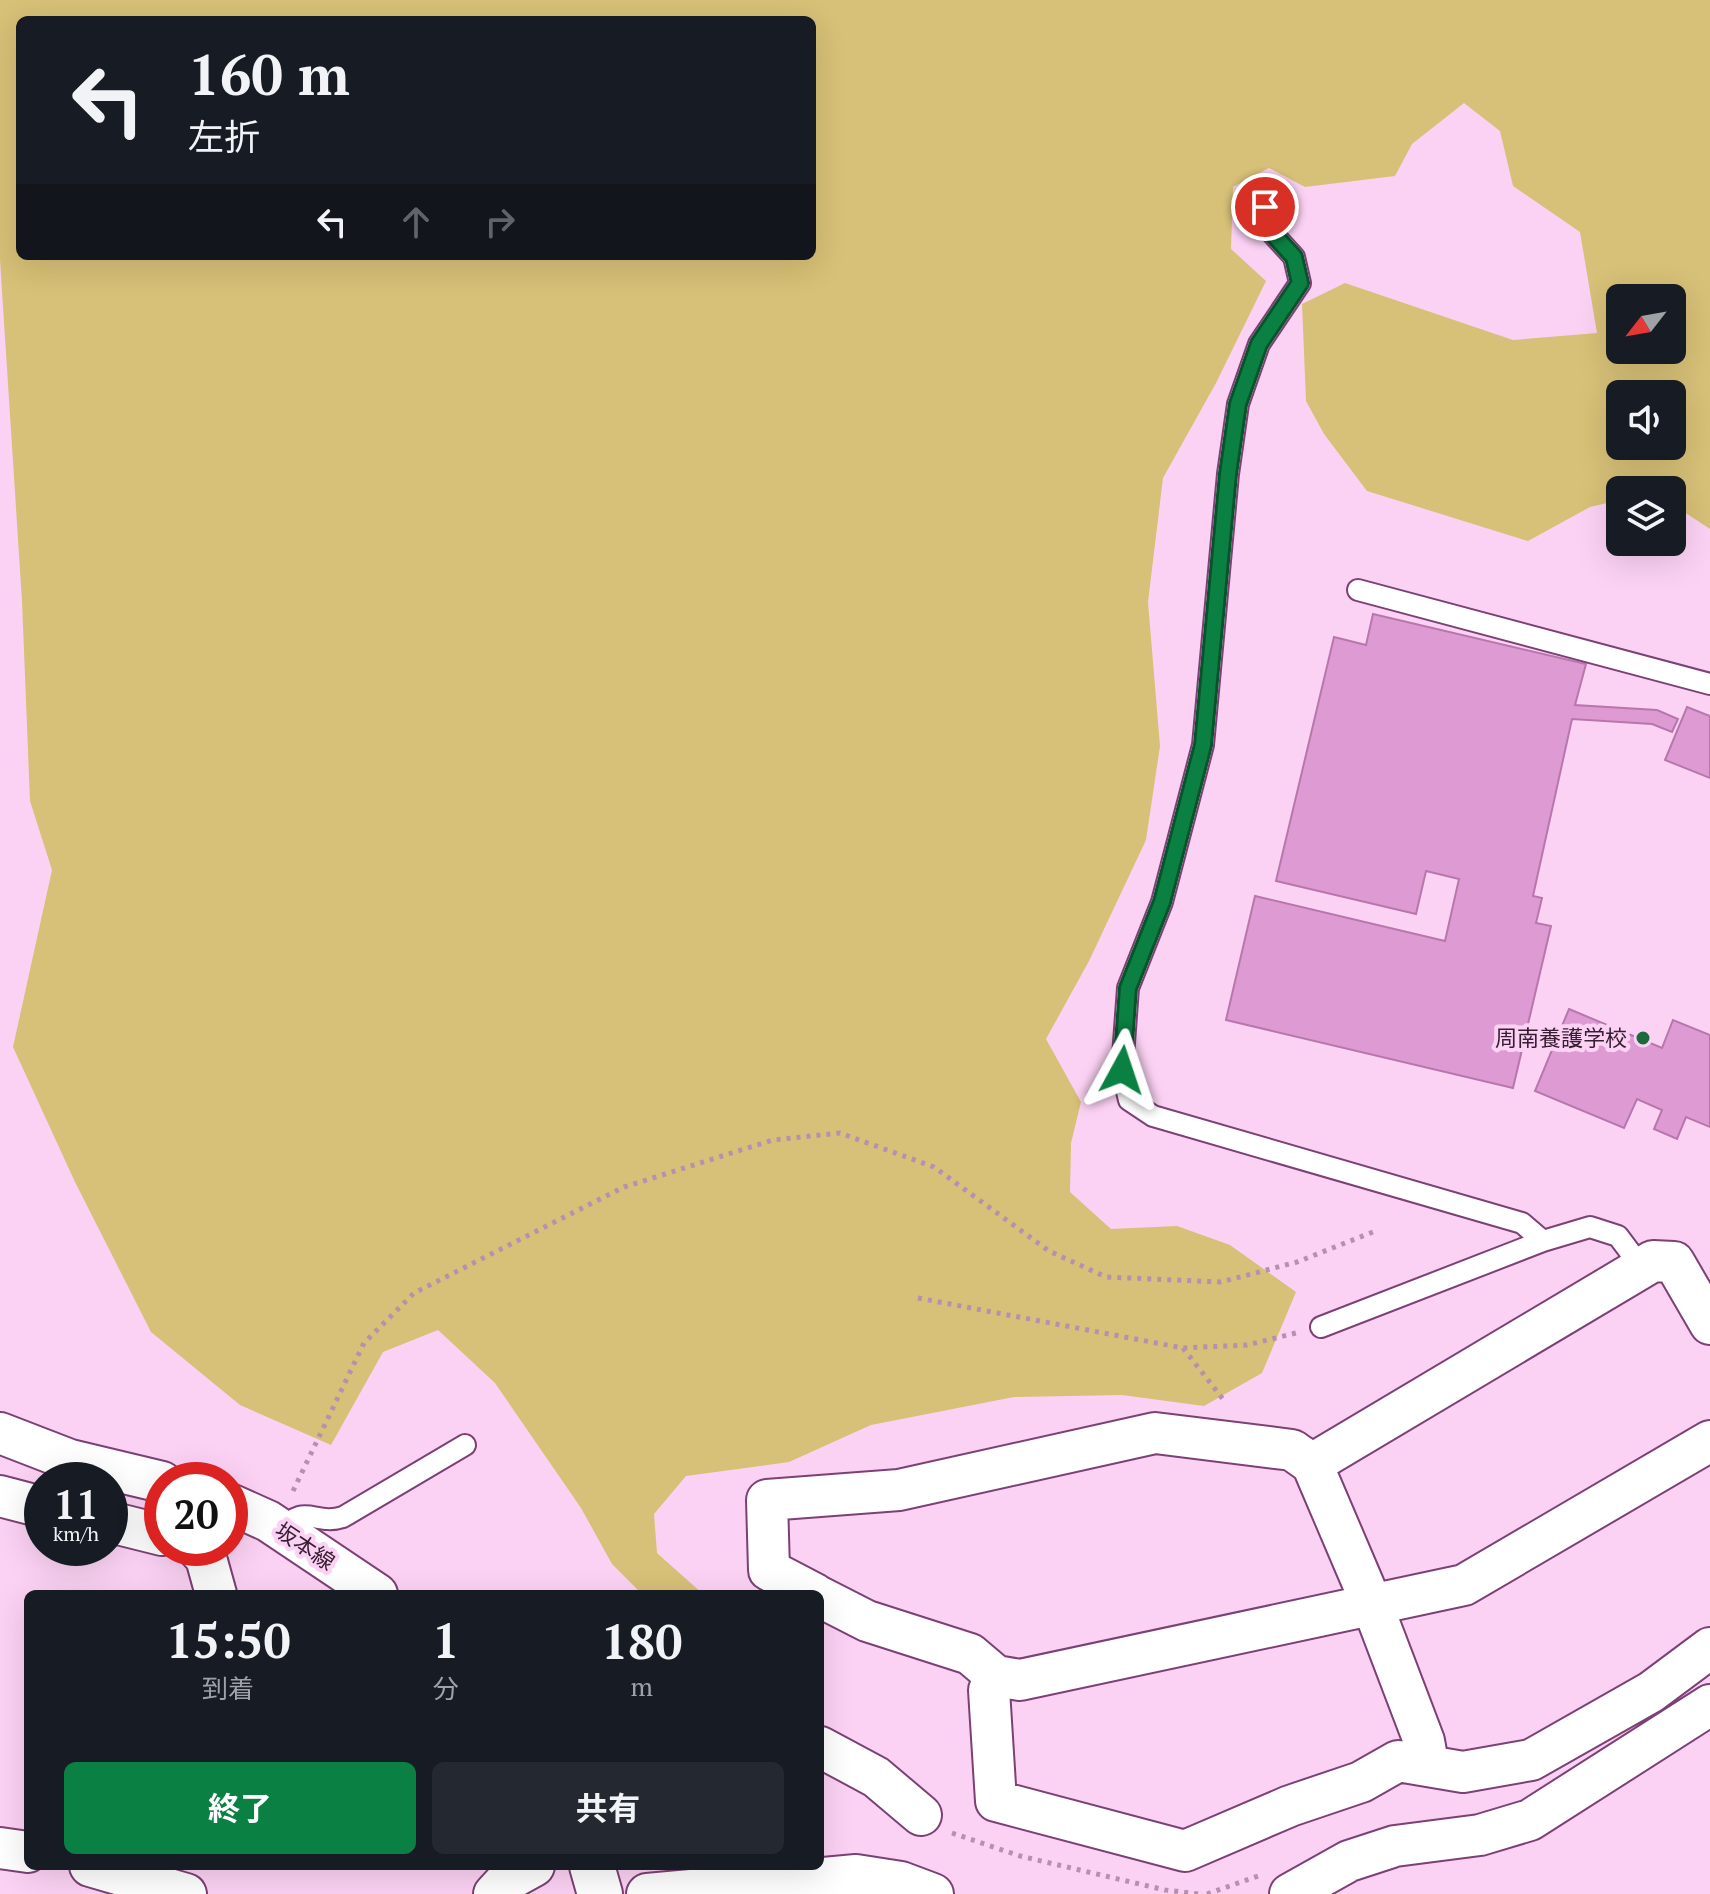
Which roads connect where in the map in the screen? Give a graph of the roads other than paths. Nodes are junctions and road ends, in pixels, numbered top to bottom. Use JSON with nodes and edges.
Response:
{"nodes":[{"id":1,"x":1265,"y":207,"type":"dead end"},
{"id":2,"x":1358,"y":590,"type":"dead end"},
{"id":3,"x":1710,"y":684,"type":"edge"},
{"id":4,"x":1543,"y":1241,"type":"junction"},
{"id":5,"x":1642,"y":1268,"type":"junction"},
{"id":6,"x":1710,"y":1324,"type":"edge"},
{"id":7,"x":1321,"y":1327,"type":"road end"},
{"id":8,"x":0,"y":1433,"type":"edge"},
{"id":9,"x":1710,"y":1441,"type":"edge"},
{"id":10,"x":465,"y":1445,"type":"dead end"},
{"id":11,"x":1312,"y":1464,"type":"junction"},
{"id":12,"x":144,"y":1478,"type":"edge"},
{"id":13,"x":248,"y":1513,"type":"edge"},
{"id":14,"x":276,"y":1526,"type":"junction"},
{"id":15,"x":208,"y":1566,"type":"edge"},
{"id":16,"x":212,"y":1590,"type":"edge"},
{"id":17,"x":371,"y":1590,"type":"edge"},
{"id":18,"x":808,"y":1590,"type":"edge"},
{"id":19,"x":824,"y":1598,"type":"edge"},
{"id":20,"x":1373,"y":1607,"type":"junction"},
{"id":21,"x":1710,"y":1648,"type":"edge"},
{"id":22,"x":996,"y":1676,"type":"junction"},
{"id":23,"x":1710,"y":1705,"type":"edge"},
{"id":24,"x":824,"y":1749,"type":"edge"},
{"id":25,"x":1428,"y":1763,"type":"junction"},
{"id":26,"x":921,"y":1815,"type":"road end"},
{"id":27,"x":0,"y":1848,"type":"edge"},
{"id":28,"x":24,"y":1851,"type":"edge"},
{"id":29,"x":104,"y":1870,"type":"edge"},
{"id":30,"x":527,"y":1870,"type":"edge"},
{"id":31,"x":593,"y":1870,"type":"edge"},
{"id":32,"x":1299,"y":1892,"type":"edge"},
{"id":33,"x":186,"y":1894,"type":"edge"},
{"id":34,"x":494,"y":1894,"type":"edge"},
{"id":35,"x":600,"y":1894,"type":"edge"},
{"id":36,"x":647,"y":1894,"type":"edge"},
{"id":37,"x":933,"y":1894,"type":"edge"}],
"edges":[{"from":1,"to":4,"type":"lane"},
{"from":2,"to":3,"type":"lane"},
{"from":4,"to":5,"type":"lane"},
{"from":4,"to":7,"type":"lane"},
{"from":5,"to":6,"type":"street"},
{"from":5,"to":11,"type":"street"},
{"from":8,"to":12,"type":"street"},
{"from":9,"to":20,"type":"street"},
{"from":10,"to":14,"type":"lane"},
{"from":11,"to":18,"type":"street"},
{"from":11,"to":20,"type":"street"},
{"from":13,"to":14,"type":"street","name":"坂本線"},
{"from":14,"to":17,"type":"street","name":"坂本線"},
{"from":15,"to":16,"type":"street"},
{"from":19,"to":22,"type":"street"},
{"from":20,"to":22,"type":"street"},
{"from":20,"to":25,"type":"street"},
{"from":21,"to":25,"type":"street"},
{"from":22,"to":25,"type":"street"},
{"from":23,"to":32,"type":"street"},
{"from":24,"to":26,"type":"street"},
{"from":27,"to":28,"type":"street"},
{"from":29,"to":33,"type":"street"},
{"from":30,"to":34,"type":"street"},
{"from":31,"to":35,"type":"street"},
{"from":36,"to":37,"type":"street"}]}
